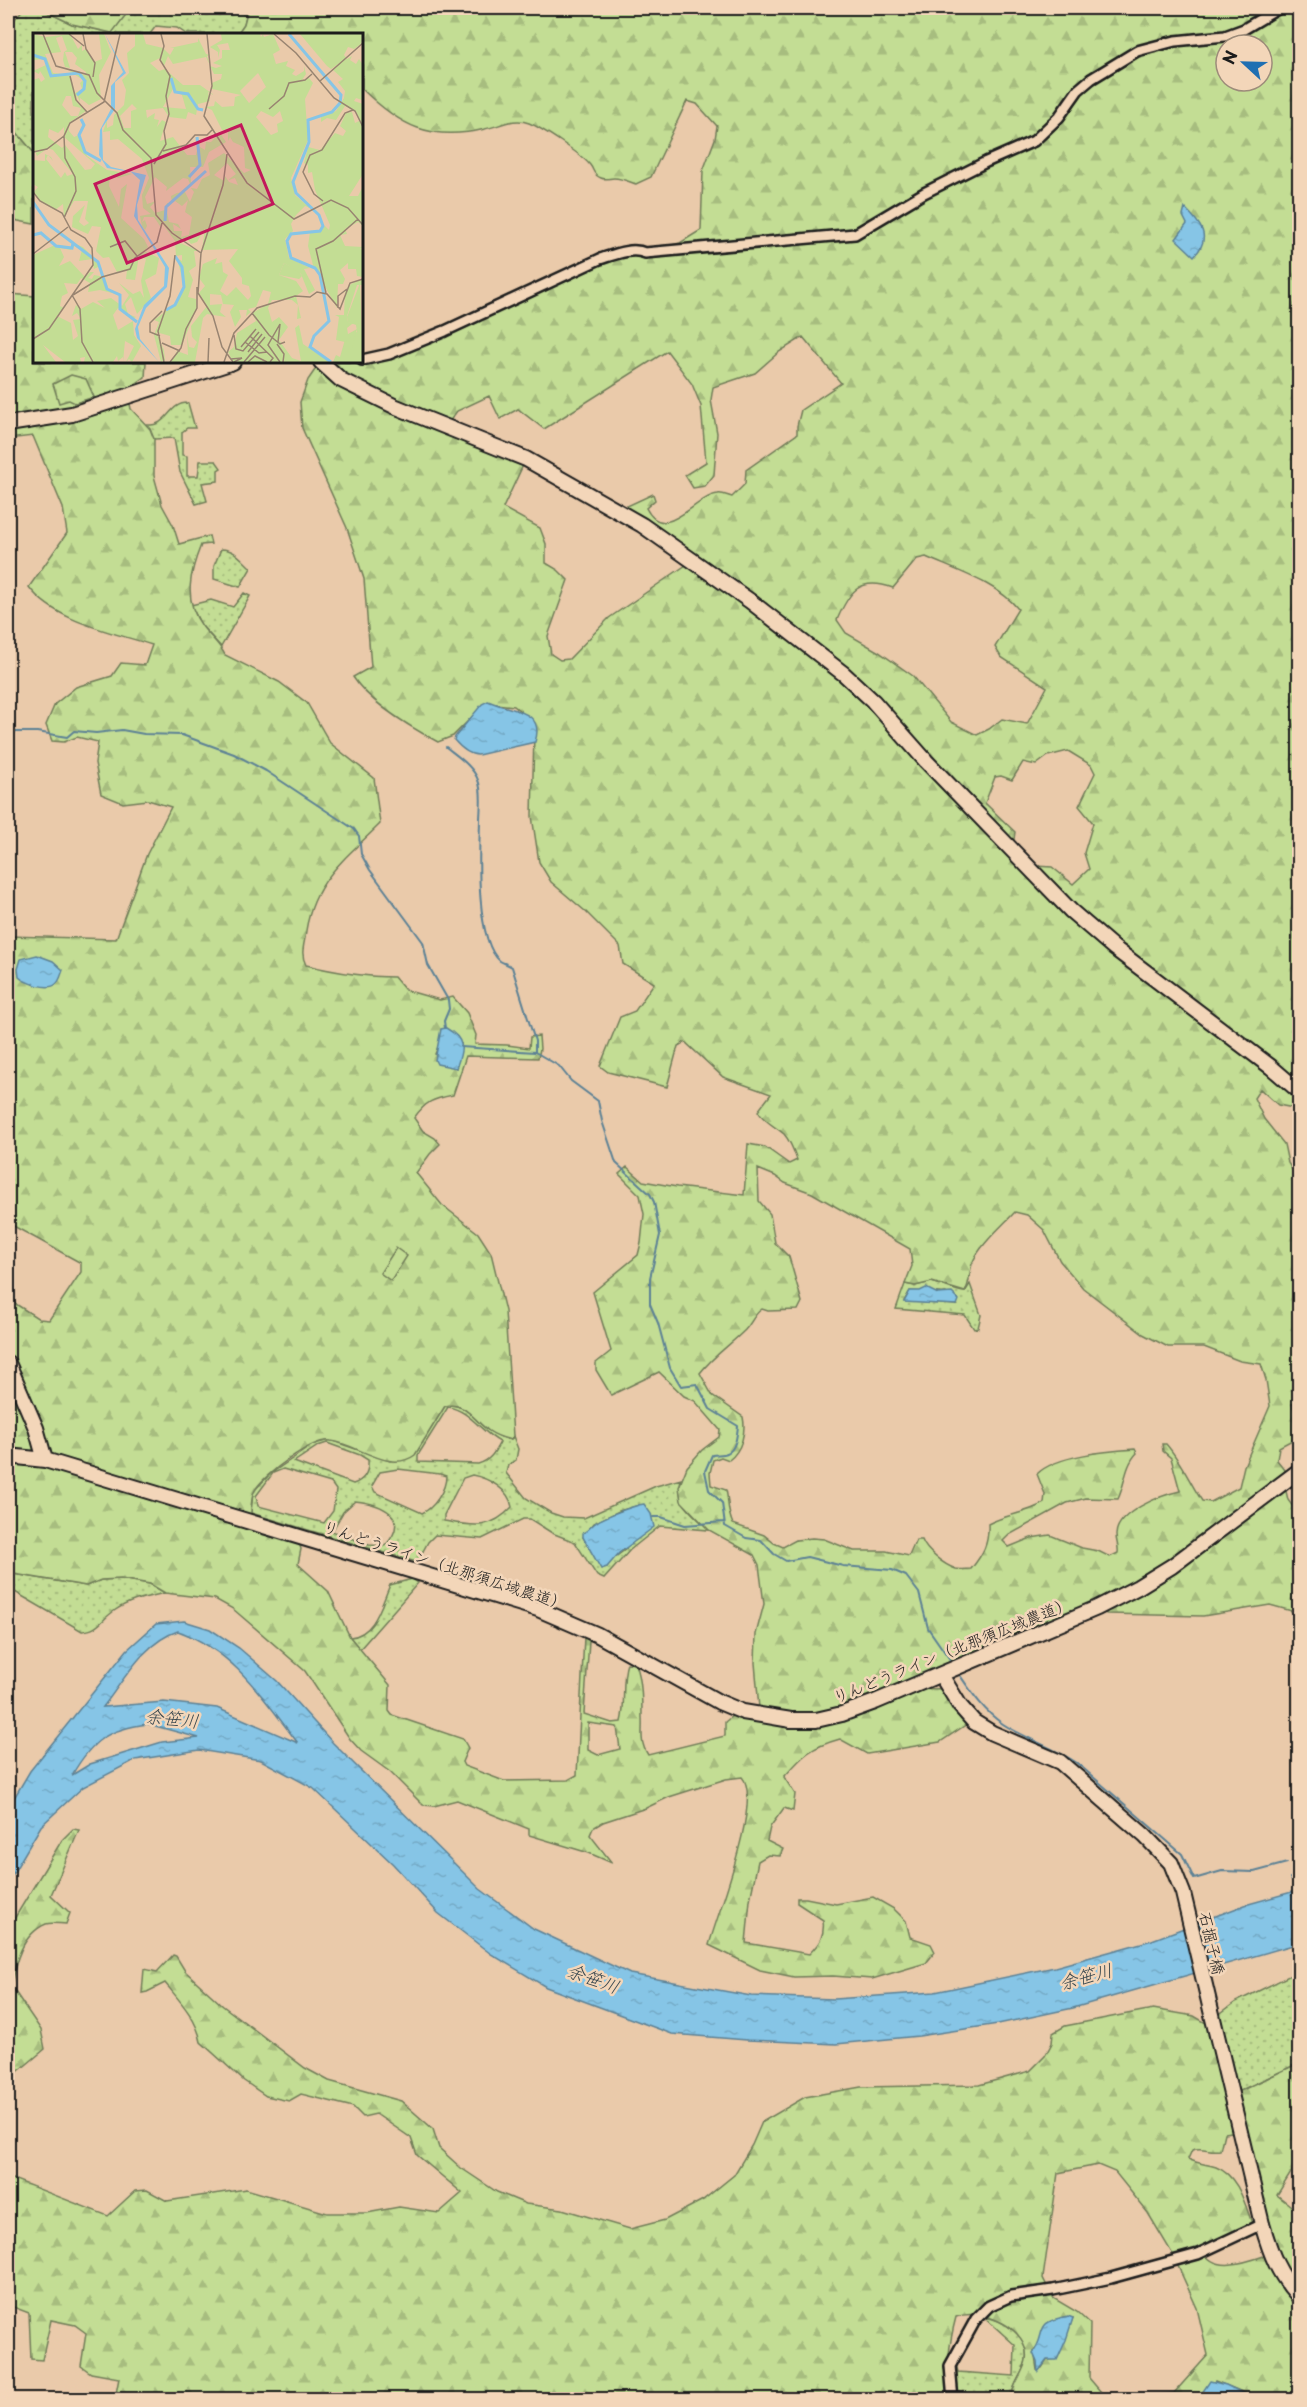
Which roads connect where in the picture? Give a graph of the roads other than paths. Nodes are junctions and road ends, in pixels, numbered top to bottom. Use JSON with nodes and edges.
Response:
{"nodes":[{"id":1,"x":1279,"y":8,"type":"edge"},
{"id":2,"x":363,"y":360,"type":"edge"},
{"id":3,"x":230,"y":363,"type":"edge"},
{"id":4,"x":322,"y":363,"type":"edge"},
{"id":5,"x":8,"y":424,"type":"edge"},
{"id":6,"x":1299,"y":1092,"type":"edge"},
{"id":7,"x":8,"y":1363,"type":"edge"},
{"id":8,"x":8,"y":1456,"type":"edge"},
{"id":9,"x":45,"y":1460,"type":"junction"},
{"id":10,"x":1299,"y":1470,"type":"edge"},
{"id":11,"x":942,"y":1675,"type":"junction"},
{"id":12,"x":1262,"y":2224,"type":"junction"},
{"id":13,"x":1299,"y":2298,"type":"edge"},
{"id":14,"x":953,"y":2400,"type":"edge"}],
"edges":[{"from":1,"to":2,"type":"street"},
{"from":3,"to":5,"type":"street"},
{"from":4,"to":6,"type":"street"},
{"from":7,"to":9,"type":"street"},
{"from":8,"to":9,"type":"street","name":"りんどうライン（北那須広域農道）"},
{"from":9,"to":11,"type":"street","name":"りんどうライン（北那須広域農道）"},
{"from":10,"to":11,"type":"street","name":"りんどうライン（北那須広域農道）"},
{"from":11,"to":12,"type":"street","name":"石掘子橋"},
{"from":12,"to":13,"type":"street","name":"石掘子橋"},
{"from":12,"to":14,"type":"street"}]}
